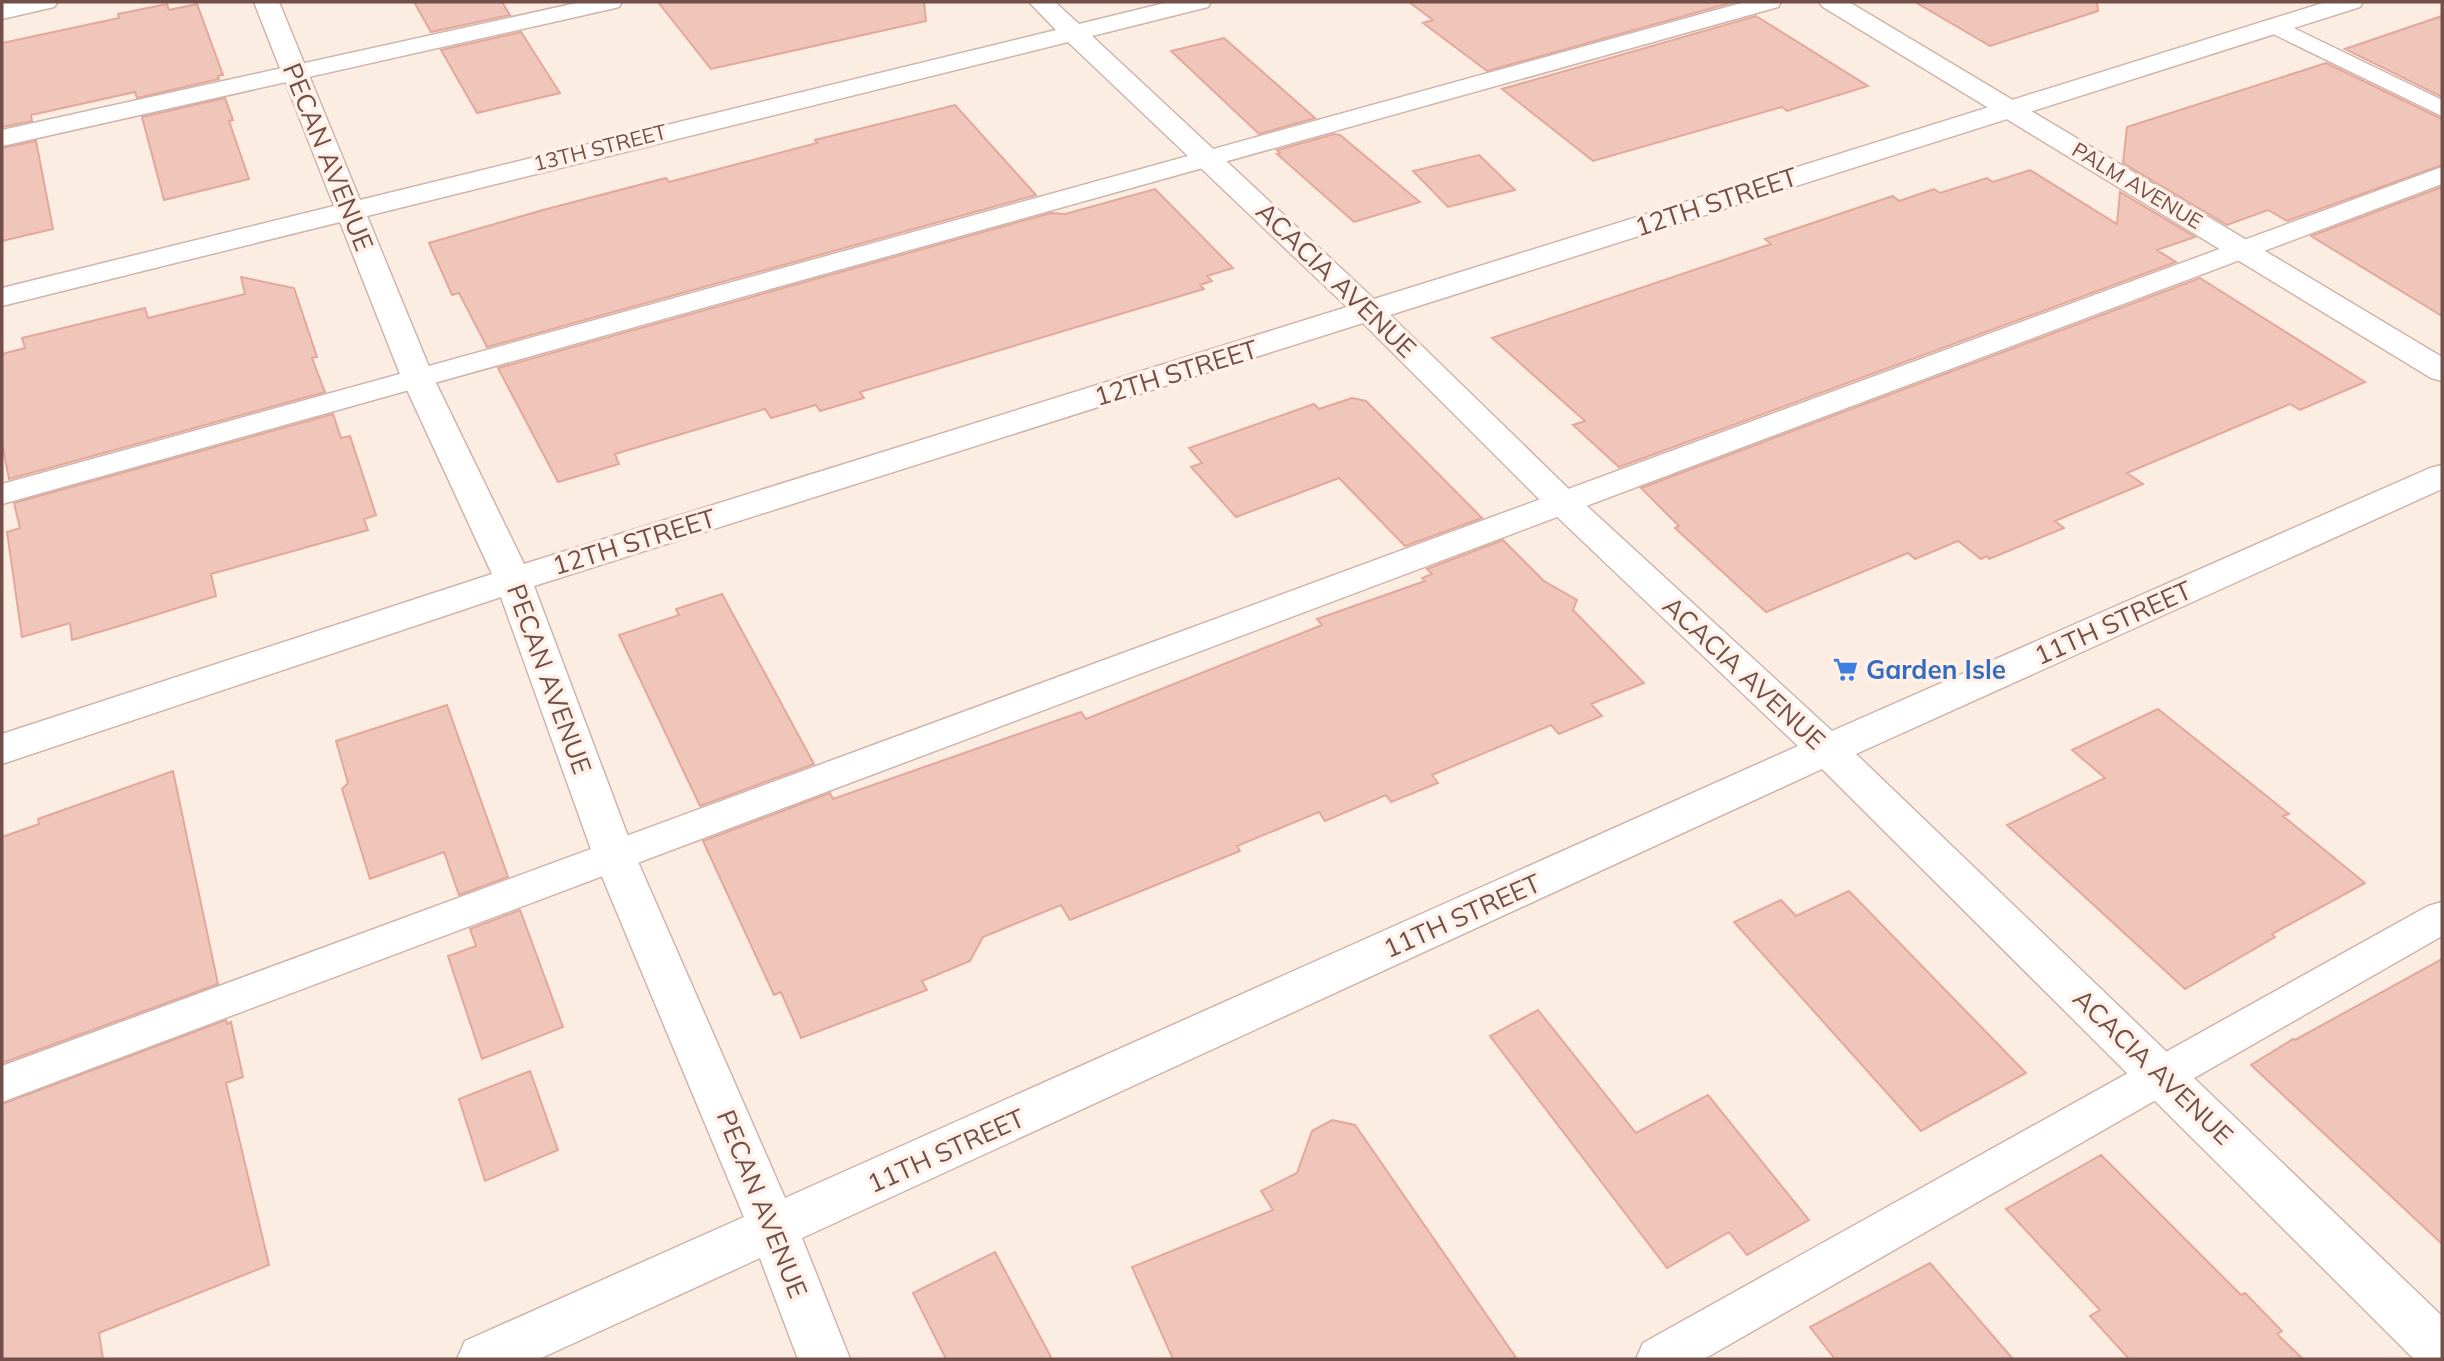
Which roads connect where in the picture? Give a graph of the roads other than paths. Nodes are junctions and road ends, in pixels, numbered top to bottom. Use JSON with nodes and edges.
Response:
{"nodes":[{"id":1,"x":45,"y":2,"type":"edge"},
{"id":2,"x":266,"y":2,"type":"edge"},
{"id":3,"x":611,"y":2,"type":"edge"},
{"id":4,"x":1041,"y":2,"type":"edge"},
{"id":5,"x":1199,"y":2,"type":"edge"},
{"id":6,"x":1770,"y":2,"type":"edge"},
{"id":7,"x":1832,"y":2,"type":"edge"},
{"id":8,"x":2351,"y":2,"type":"edge"},
{"id":9,"x":2,"y":11,"type":"edge"},
{"id":10,"x":2275,"y":26,"type":"junction"},
{"id":11,"x":1073,"y":33,"type":"junction"},
{"id":12,"x":293,"y":73,"type":"junction"},
{"id":13,"x":2442,"y":109,"type":"edge"},
{"id":14,"x":2010,"y":110,"type":"junction"},
{"id":15,"x":2,"y":138,"type":"edge"},
{"id":16,"x":1208,"y":158,"type":"junction"},
{"id":17,"x":2442,"y":175,"type":"edge"},
{"id":18,"x":351,"y":209,"type":"junction"},
{"id":19,"x":2242,"y":250,"type":"junction"},
{"id":20,"x":2,"y":297,"type":"edge"},
{"id":21,"x":1370,"y":312,"type":"junction"},
{"id":22,"x":2442,"y":371,"type":"edge"},
{"id":23,"x":418,"y":379,"type":"junction"},
{"id":24,"x":2442,"y":476,"type":"edge"},
{"id":25,"x":2,"y":494,"type":"edge"},
{"id":26,"x":1564,"y":504,"type":"junction"},
{"id":27,"x":513,"y":580,"type":"junction"},
{"id":28,"x":2,"y":749,"type":"edge"},
{"id":29,"x":1827,"y":750,"type":"junction"},
{"id":30,"x":614,"y":855,"type":"junction"},
{"id":31,"x":2442,"y":917,"type":"edge"},
{"id":32,"x":2163,"y":1075,"type":"junction"},
{"id":33,"x":2,"y":1084,"type":"edge"},
{"id":34,"x":775,"y":1230,"type":"junction"},
{"id":35,"x":2442,"y":1351,"type":"edge"},
{"id":36,"x":483,"y":1359,"type":"edge"},
{"id":37,"x":824,"y":1359,"type":"edge"},
{"id":38,"x":1660,"y":1359,"type":"edge"}],
"edges":[{"from":1,"to":9,"type":"street"},
{"from":2,"to":12,"type":"street","name":"PECAN AVENUE"},
{"from":3,"to":12,"type":"lane"},
{"from":4,"to":11,"type":"street","name":"ACACIA AVENUE"},
{"from":5,"to":11,"type":"street","name":"13TH STREET"},
{"from":6,"to":16,"type":"lane"},
{"from":7,"to":14,"type":"street","name":"PALM AVENUE"},
{"from":8,"to":10,"type":"street","name":"12TH STREET"},
{"from":10,"to":13,"type":"lane"},
{"from":10,"to":14,"type":"street","name":"12TH STREET"},
{"from":11,"to":16,"type":"street","name":"ACACIA AVENUE"},
{"from":11,"to":18,"type":"street","name":"13TH STREET"},
{"from":12,"to":15,"type":"lane"},
{"from":12,"to":18,"type":"street","name":"PECAN AVENUE"},
{"from":14,"to":19,"type":"street","name":"PALM AVENUE"},
{"from":14,"to":21,"type":"street","name":"12TH STREET"},
{"from":16,"to":21,"type":"street","name":"ACACIA AVENUE"},
{"from":16,"to":23,"type":"lane"},
{"from":17,"to":19,"type":"lane"},
{"from":18,"to":20,"type":"street","name":"13TH STREET"},
{"from":18,"to":23,"type":"street","name":"PECAN AVENUE"},
{"from":19,"to":22,"type":"street","name":"PALM AVENUE"},
{"from":19,"to":26,"type":"lane"},
{"from":21,"to":26,"type":"street","name":"ACACIA AVENUE"},
{"from":21,"to":27,"type":"street","name":"12TH STREET"},
{"from":23,"to":25,"type":"lane"},
{"from":23,"to":27,"type":"street","name":"PECAN AVENUE"},
{"from":24,"to":29,"type":"street","name":"11TH STREET"},
{"from":26,"to":29,"type":"street","name":"ACACIA AVENUE"},
{"from":26,"to":30,"type":"lane"},
{"from":27,"to":28,"type":"street","name":"12TH STREET"},
{"from":27,"to":30,"type":"street","name":"PECAN AVENUE"},
{"from":29,"to":32,"type":"street","name":"ACACIA AVENUE"},
{"from":29,"to":34,"type":"street","name":"11TH STREET"},
{"from":30,"to":33,"type":"lane"},
{"from":30,"to":34,"type":"street","name":"PECAN AVENUE"},
{"from":31,"to":32,"type":"lane"},
{"from":32,"to":35,"type":"street","name":"ACACIA AVENUE"},
{"from":32,"to":38,"type":"lane"},
{"from":34,"to":36,"type":"street","name":"11TH STREET"},
{"from":34,"to":37,"type":"street","name":"PECAN AVENUE"}]}
